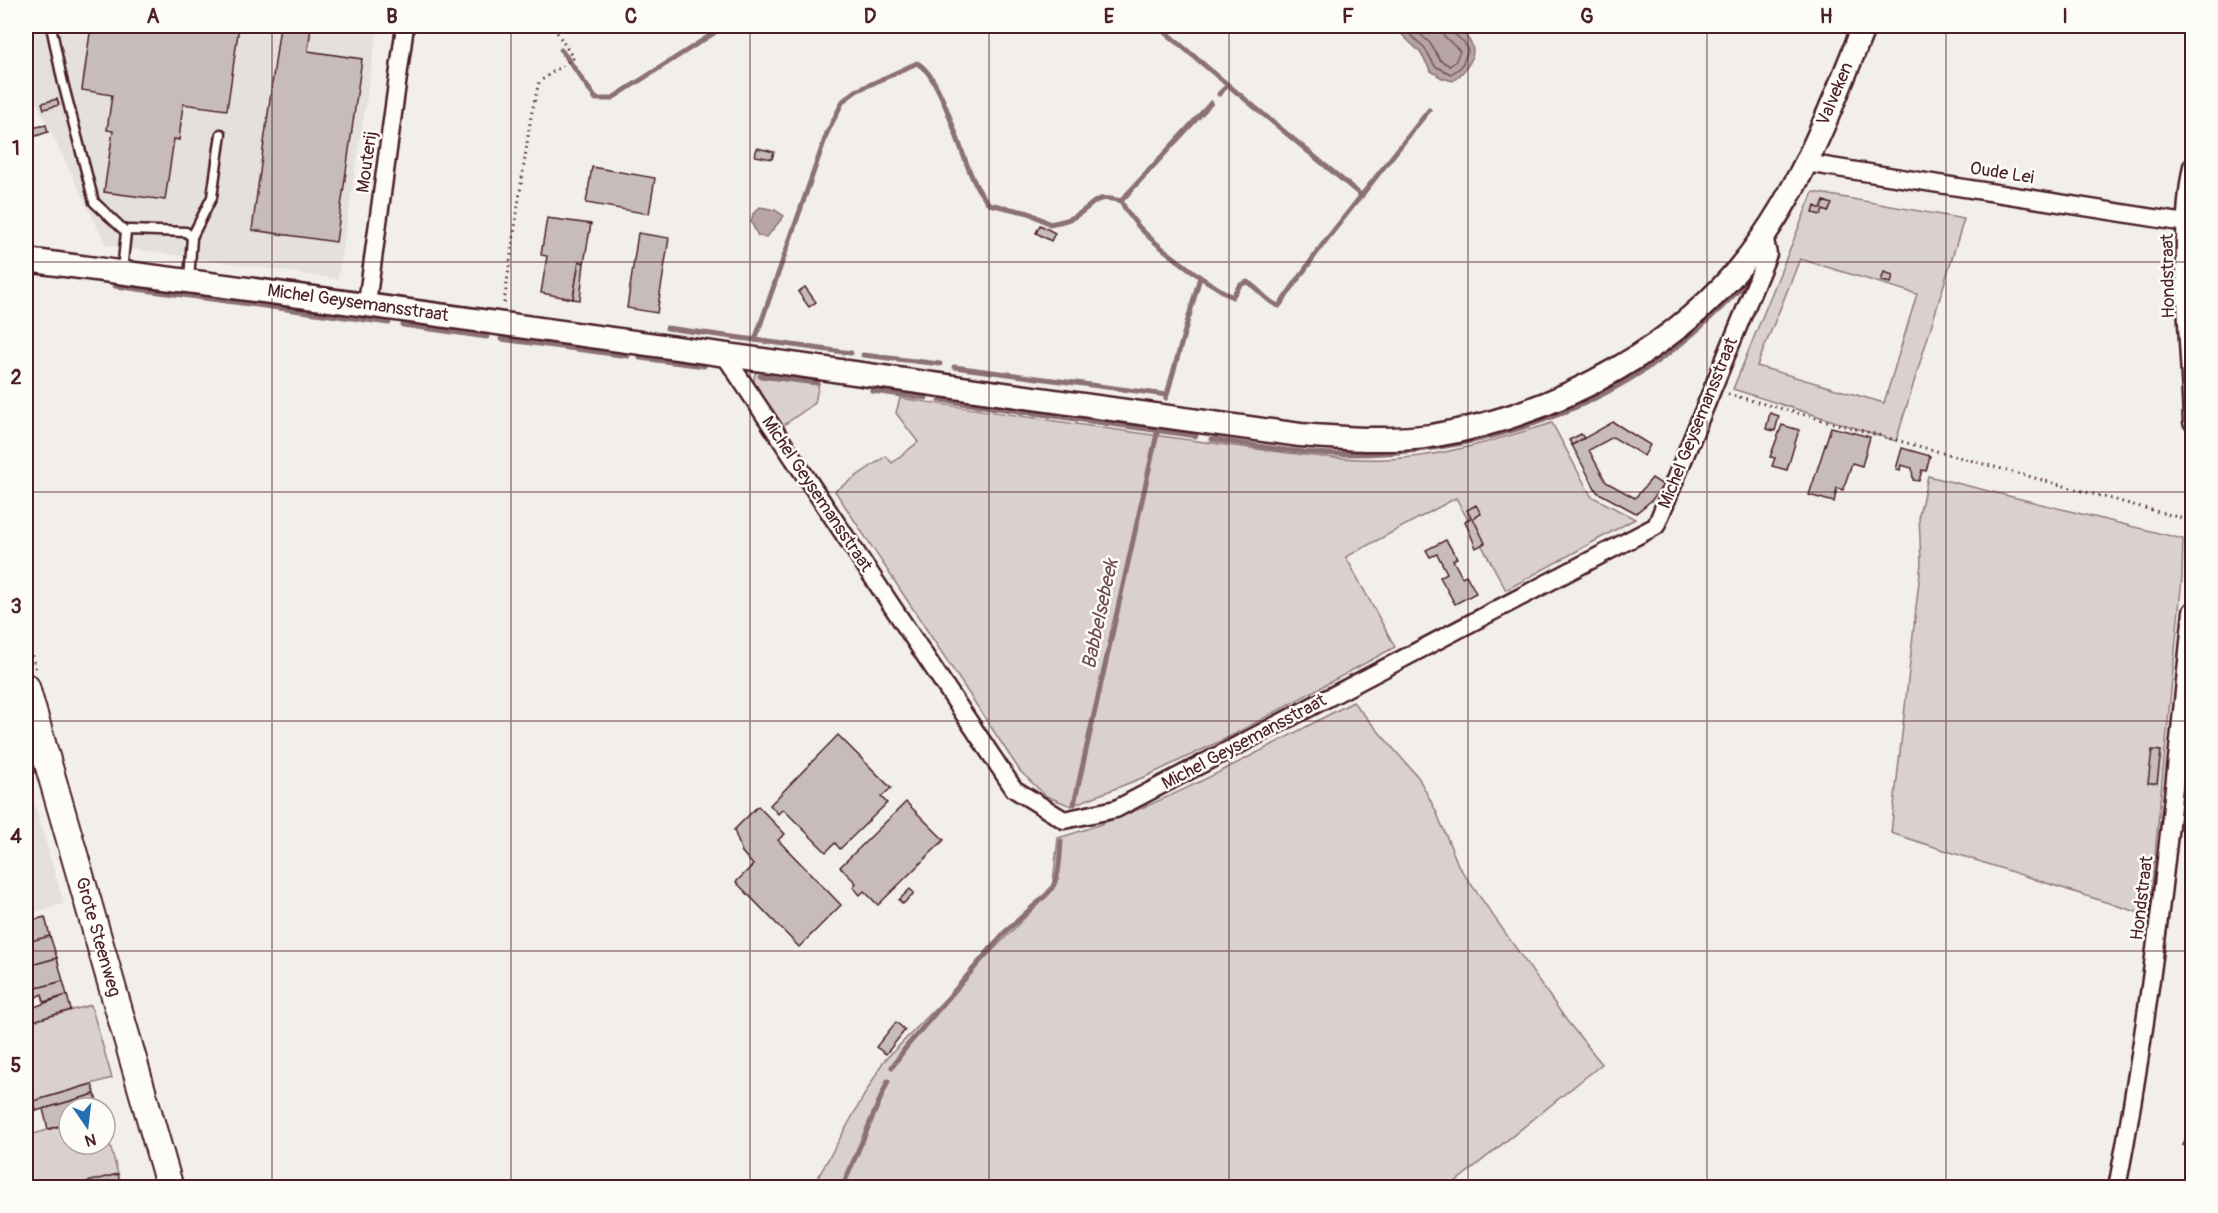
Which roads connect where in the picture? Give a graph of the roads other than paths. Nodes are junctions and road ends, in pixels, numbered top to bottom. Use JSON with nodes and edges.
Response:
{"nodes":[{"id":1,"x":51,"y":26,"type":"edge"},
{"id":2,"x":405,"y":26,"type":"edge"},
{"id":3,"x":1864,"y":26,"type":"edge"},
{"id":4,"x":221,"y":134,"type":"dead end"},
{"id":5,"x":1806,"y":163,"type":"junction"},
{"id":6,"x":2193,"y":166,"type":"edge"},
{"id":7,"x":2190,"y":222,"type":"edge"},
{"id":8,"x":126,"y":232,"type":"junction"},
{"id":9,"x":1764,"y":236,"type":"junction"},
{"id":10,"x":192,"y":237,"type":"junction"},
{"id":11,"x":26,"y":260,"type":"edge"},
{"id":12,"x":122,"y":272,"type":"junction"},
{"id":13,"x":189,"y":280,"type":"junction"},
{"id":14,"x":367,"y":303,"type":"junction"},
{"id":15,"x":725,"y":356,"type":"junction"},
{"id":16,"x":2193,"y":422,"type":"edge"},
{"id":17,"x":2193,"y":611,"type":"edge"},
{"id":18,"x":26,"y":687,"type":"edge"},
{"id":19,"x":170,"y":1188,"type":"edge"},
{"id":20,"x":2117,"y":1188,"type":"edge"}],
"edges":[{"from":1,"to":8,"type":"lane"},
{"from":2,"to":14,"type":"street","name":"Mouterij"},
{"from":3,"to":5,"type":"street","name":"Valveken"},
{"from":4,"to":10,"type":"lane"},
{"from":5,"to":7,"type":"street","name":"Oude Lei"},
{"from":5,"to":9,"type":"street","name":"Michel Geysemansstraat"},
{"from":6,"to":7,"type":"street","name":"Hondstraat"},
{"from":7,"to":16,"type":"street","name":"Hondstraat"},
{"from":8,"to":10,"type":"lane"},
{"from":8,"to":12,"type":"lane"},
{"from":9,"to":15,"type":"street","name":"Michel Geysemansstraat"},
{"from":9,"to":15,"type":"street","name":"Michel Geysemansstraat"},
{"from":10,"to":13,"type":"lane"},
{"from":11,"to":12,"type":"street","name":"Michel Geysemansstraat"},
{"from":12,"to":13,"type":"street","name":"Michel Geysemansstraat"},
{"from":13,"to":14,"type":"street","name":"Michel Geysemansstraat"},
{"from":14,"to":15,"type":"street","name":"Michel Geysemansstraat"},
{"from":17,"to":20,"type":"street","name":"Hondstraat"},
{"from":18,"to":19,"type":"main road","name":"Grote Steenweg"}]}
